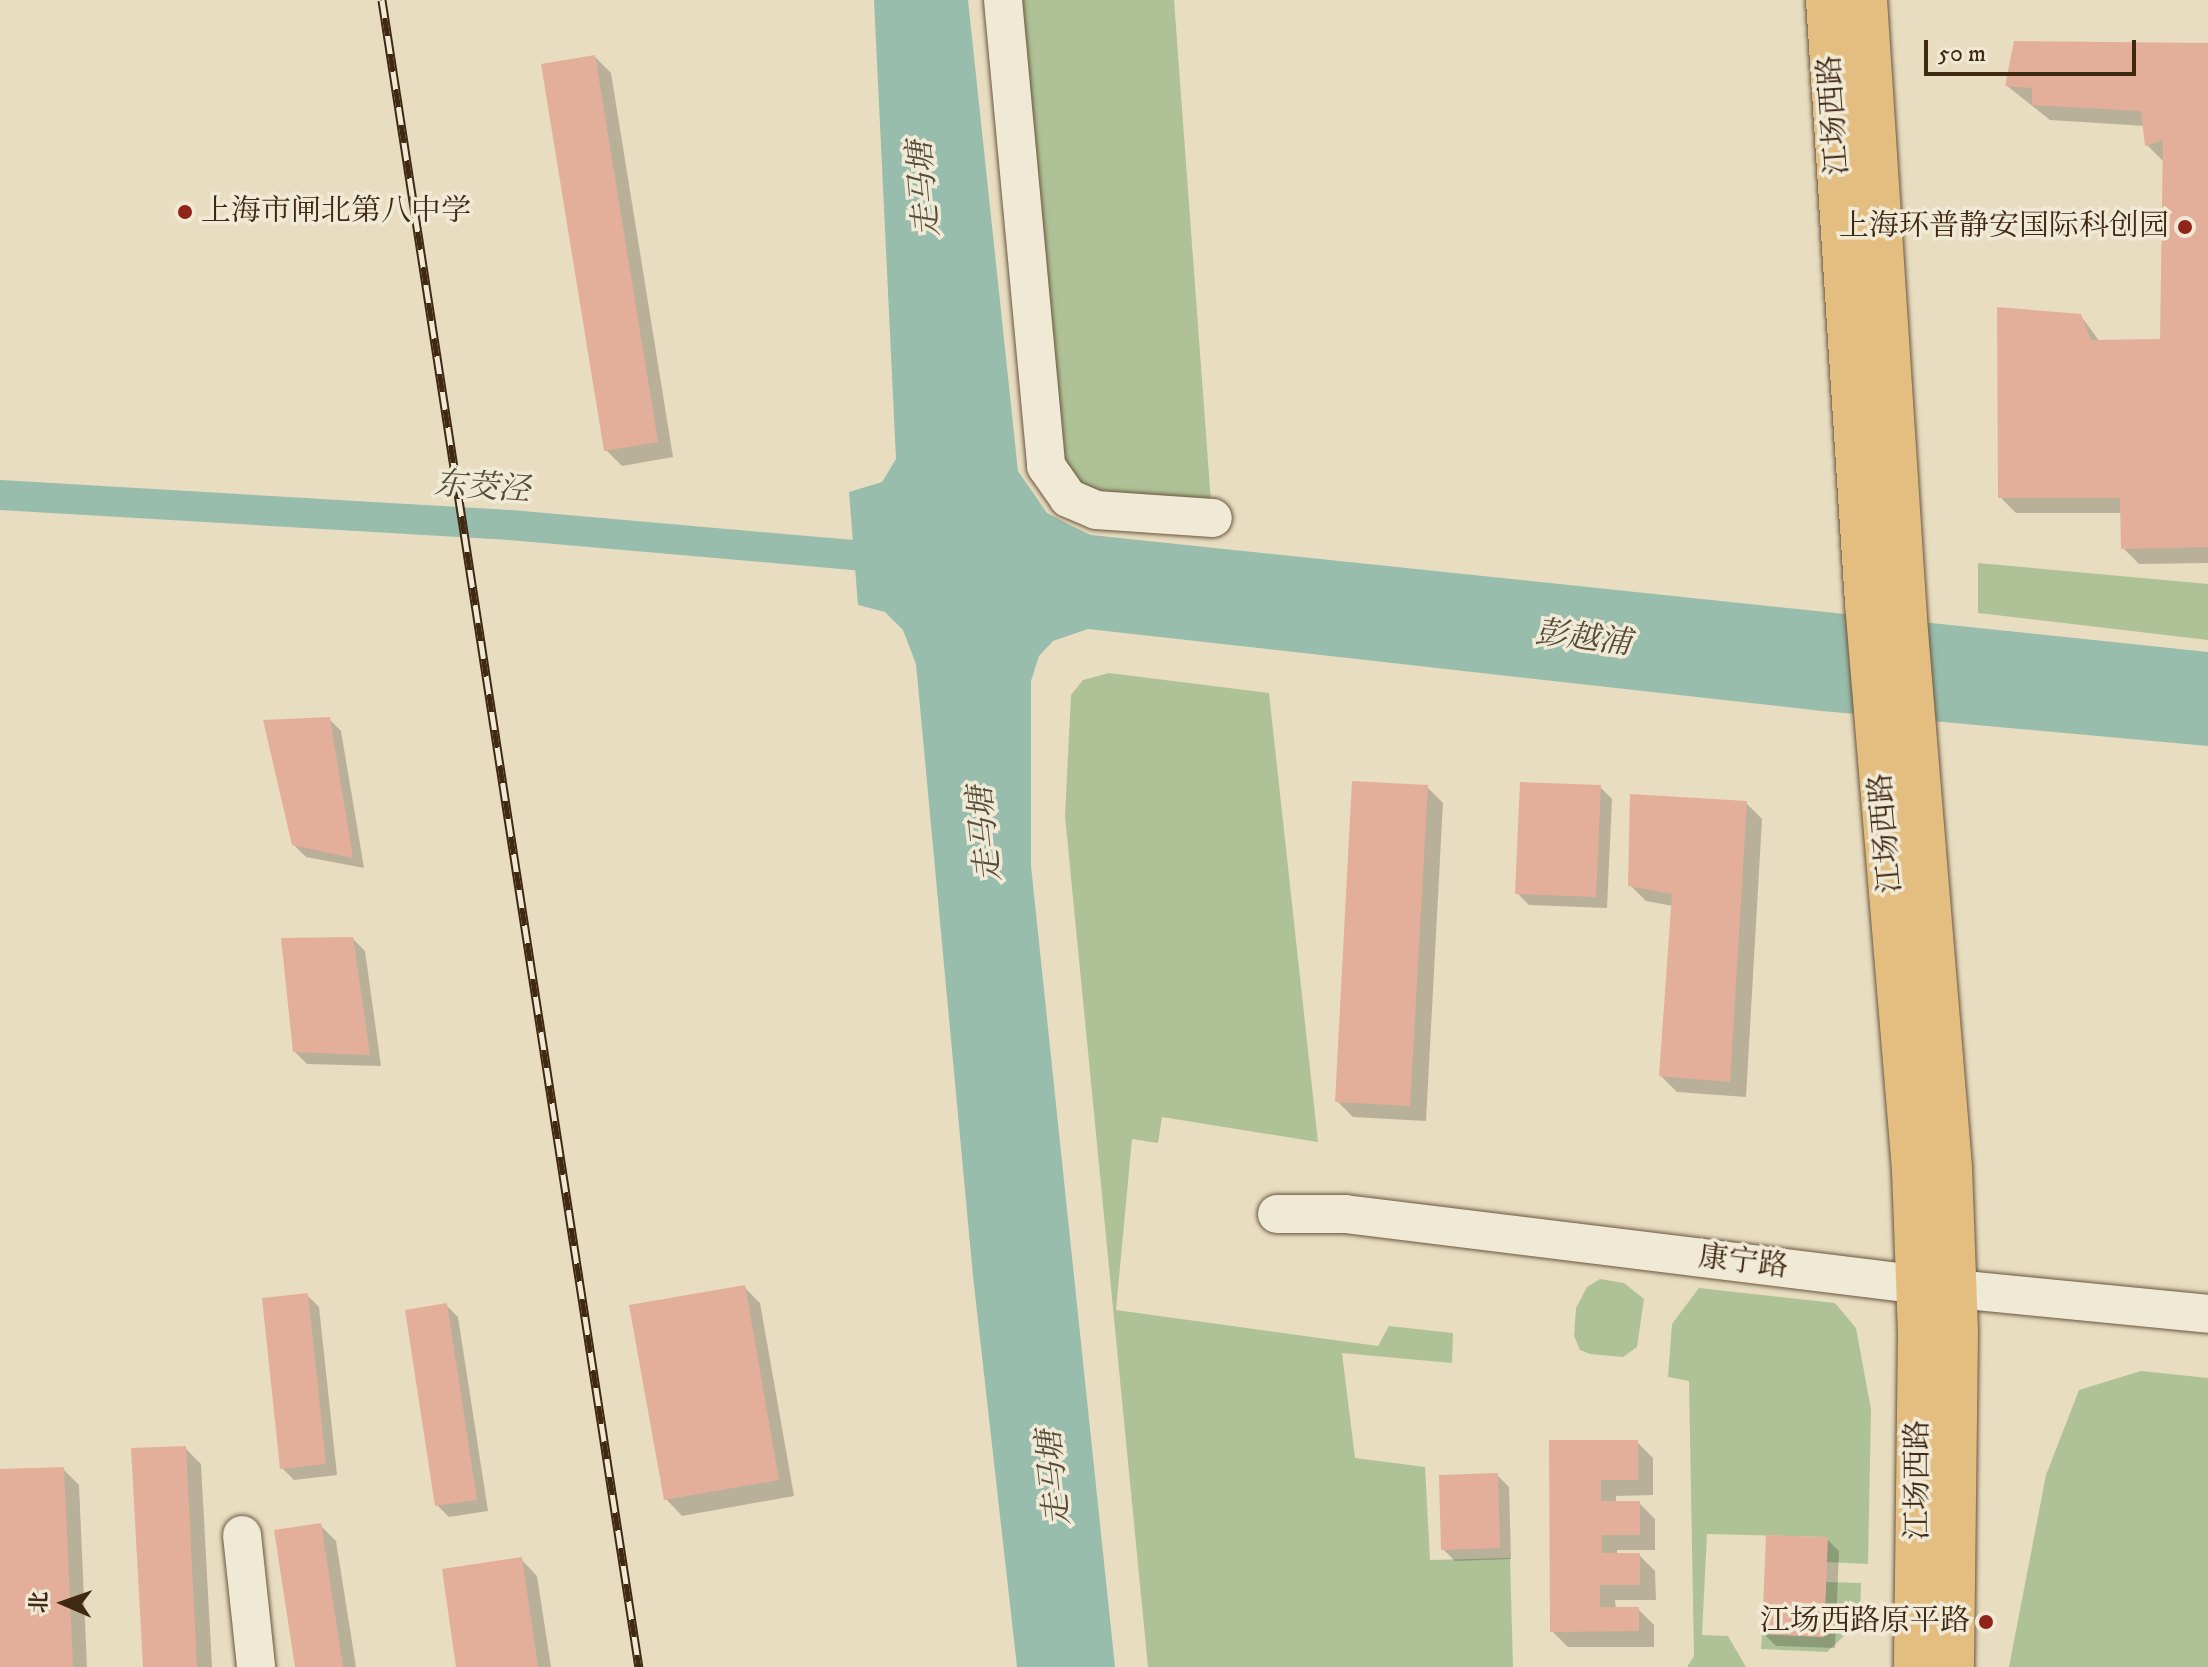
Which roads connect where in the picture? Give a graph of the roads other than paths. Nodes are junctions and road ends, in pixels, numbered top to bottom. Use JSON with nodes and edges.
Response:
{"nodes":[{"id":1,"x":1003,"y":0,"type":"edge"},
{"id":2,"x":1828,"y":0,"type":"edge"},
{"id":3,"x":1865,"y":0,"type":"edge"},
{"id":4,"x":1213,"y":518,"type":"dead end"},
{"id":5,"x":1886,"y":611,"type":"junction"},
{"id":6,"x":1277,"y":1214,"type":"dead end"},
{"id":7,"x":1937,"y":1287,"type":"junction"},
{"id":8,"x":2208,"y":1314,"type":"edge"},
{"id":9,"x":242,"y":1535,"type":"dead end"},
{"id":10,"x":256,"y":1667,"type":"edge"},
{"id":11,"x":1916,"y":1667,"type":"edge"},
{"id":12,"x":1952,"y":1667,"type":"edge"}],
"edges":[{"from":1,"to":4,"type":"street"},
{"from":2,"to":5,"type":"main road","name":"江场西路"},
{"from":3,"to":5,"type":"main road","name":"江场西路"},
{"from":5,"to":7,"type":"main road","name":"江场西路"},
{"from":6,"to":7,"type":"street","name":"康宁路"},
{"from":7,"to":8,"type":"street","name":"康宁路"},
{"from":7,"to":11,"type":"main road","name":"江场西路"},
{"from":7,"to":12,"type":"main road","name":"江场西路"},
{"from":9,"to":10,"type":"street"}]}
